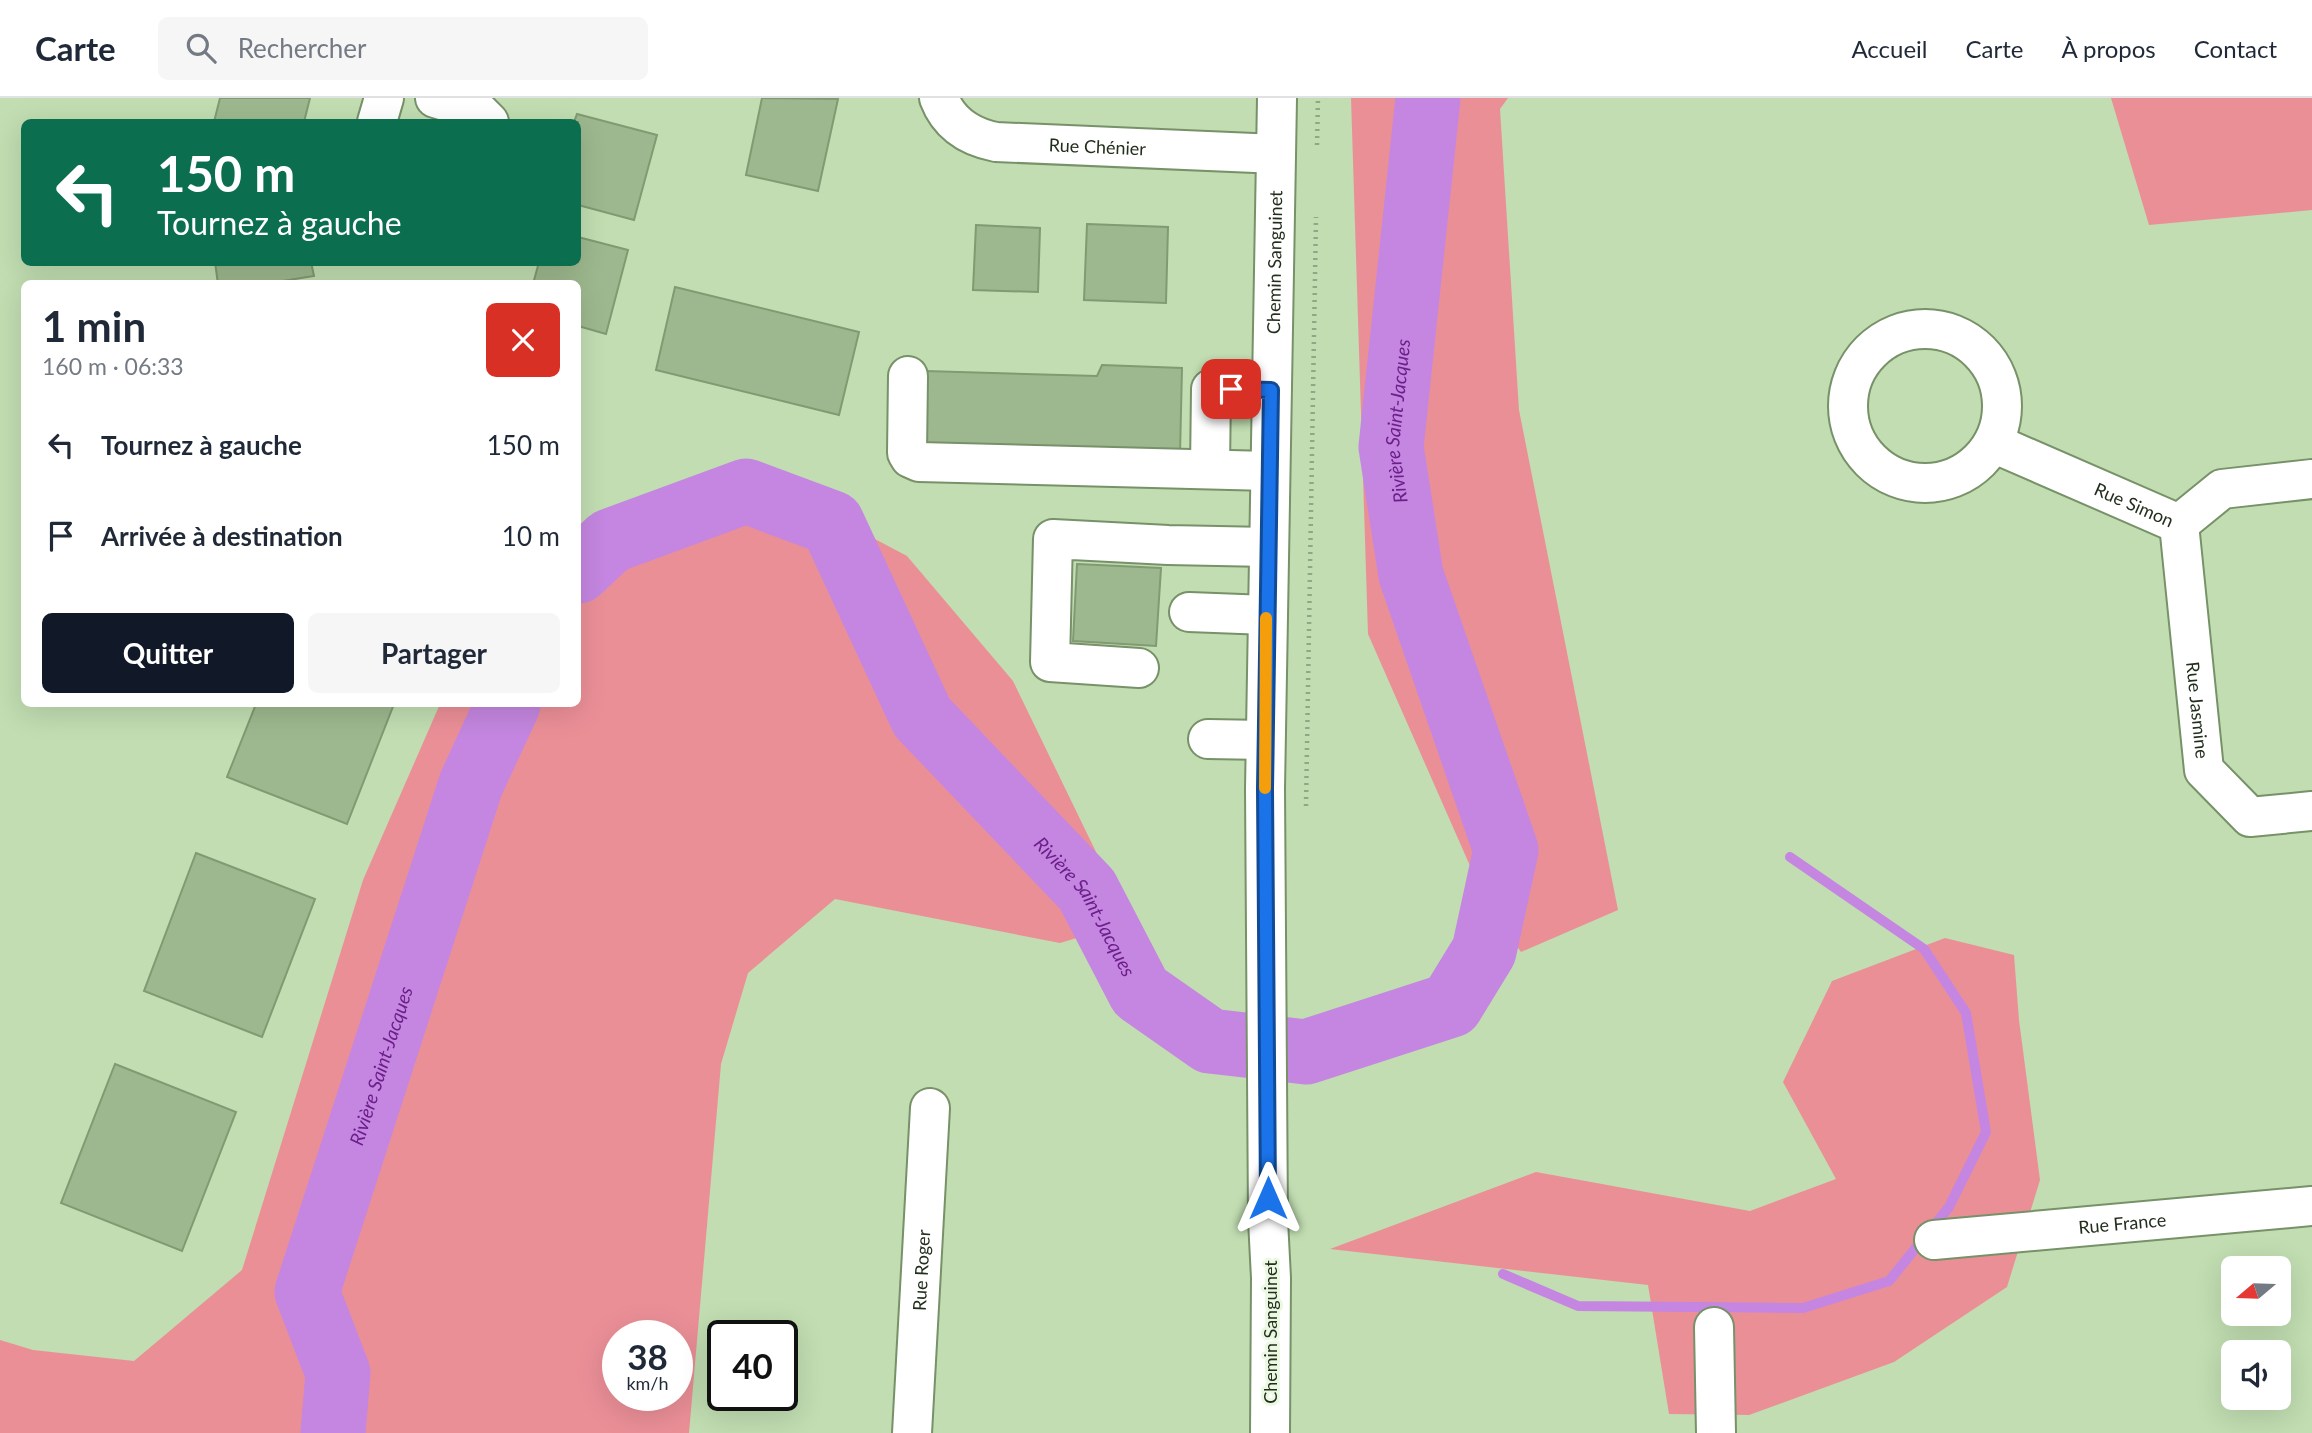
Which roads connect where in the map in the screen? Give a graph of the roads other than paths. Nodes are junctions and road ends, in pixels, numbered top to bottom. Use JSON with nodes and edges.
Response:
{"nodes":[{"id":1,"x":384,"y":98,"type":"edge"},
{"id":2,"x":435,"y":98,"type":"edge"},
{"id":3,"x":939,"y":98,"type":"edge"},
{"id":4,"x":1277,"y":98,"type":"edge"},
{"id":5,"x":378,"y":119,"type":"edge"},
{"id":6,"x":486,"y":119,"type":"edge"},
{"id":7,"x":1276,"y":154,"type":"junction"},
{"id":8,"x":908,"y":376,"type":"dead end"},
{"id":9,"x":1271,"y":390,"type":"junction"},
{"id":10,"x":1993,"y":443,"type":"junction"},
{"id":11,"x":1210,"y":469,"type":"junction"},
{"id":12,"x":1269,"y":471,"type":"junction"},
{"id":13,"x":2312,"y":479,"type":"edge"},
{"id":14,"x":2179,"y":524,"type":"junction"},
{"id":15,"x":1268,"y":547,"type":"junction"},
{"id":16,"x":1189,"y":612,"type":"dead end"},
{"id":17,"x":1266,"y":615,"type":"junction"},
{"id":18,"x":1139,"y":668,"type":"dead end"},
{"id":19,"x":1208,"y":739,"type":"dead end"},
{"id":20,"x":1265,"y":740,"type":"junction"},
{"id":21,"x":2312,"y":811,"type":"edge"},
{"id":22,"x":930,"y":1108,"type":"dead end"},
{"id":23,"x":2312,"y":1206,"type":"edge"},
{"id":24,"x":1934,"y":1240,"type":"dead end"},
{"id":25,"x":1714,"y":1327,"type":"dead end"},
{"id":26,"x":912,"y":1433,"type":"edge"},
{"id":27,"x":1270,"y":1433,"type":"edge"},
{"id":28,"x":1716,"y":1433,"type":"edge"}],
"edges":[{"from":1,"to":5,"type":"street"},
{"from":2,"to":6,"type":"street"},
{"from":3,"to":7,"type":"street","name":"Rue Chénier"},
{"from":4,"to":7,"type":"street","name":"Chemin Sanguinet"},
{"from":7,"to":9,"type":"street","name":"Chemin Sanguinet"},
{"from":8,"to":11,"type":"street"},
{"from":9,"to":11,"type":"street"},
{"from":9,"to":12,"type":"street","name":"Chemin Sanguinet"},
{"from":10,"to":10,"type":"street"},
{"from":10,"to":14,"type":"street","name":"Rue Simon"},
{"from":11,"to":12,"type":"street"},
{"from":12,"to":15,"type":"street","name":"Chemin Sanguinet"},
{"from":13,"to":14,"type":"street","name":"Rue Simon"},
{"from":14,"to":21,"type":"street","name":"Rue Jasmine"},
{"from":15,"to":17,"type":"street","name":"Chemin Sanguinet"},
{"from":15,"to":18,"type":"street"},
{"from":16,"to":17,"type":"street"},
{"from":17,"to":20,"type":"street","name":"Chemin Sanguinet"},
{"from":19,"to":20,"type":"street"},
{"from":20,"to":27,"type":"street","name":"Chemin Sanguinet"},
{"from":22,"to":26,"type":"street","name":"Rue Roger"},
{"from":23,"to":24,"type":"street","name":"Rue France"},
{"from":25,"to":28,"type":"street"}]}
